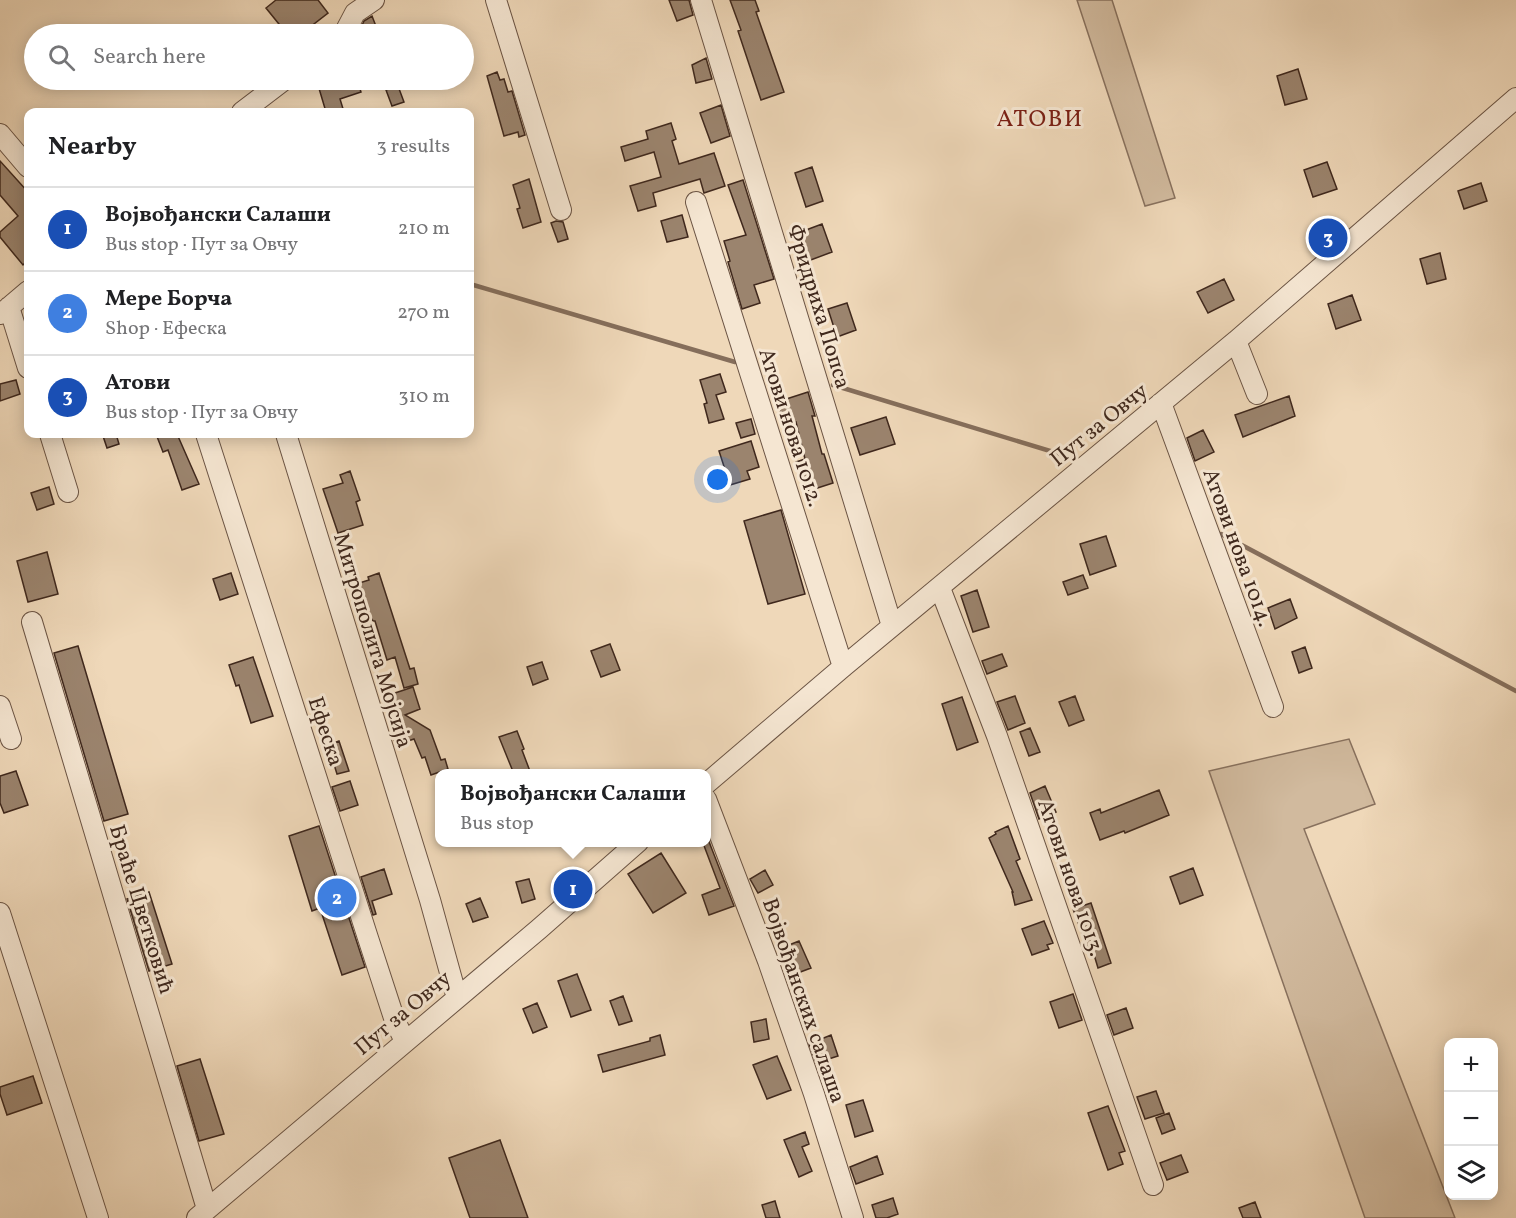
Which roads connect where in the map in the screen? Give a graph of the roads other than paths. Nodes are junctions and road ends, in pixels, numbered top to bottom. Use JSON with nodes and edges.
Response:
{"nodes":[{"id":1,"x":374,"y":0,"type":"edge"},
{"id":2,"x":496,"y":0,"type":"edge"},
{"id":3,"x":701,"y":0,"type":"edge"},
{"id":4,"x":349,"y":24,"type":"edge"},
{"id":5,"x":271,"y":90,"type":"edge"},
{"id":6,"x":1516,"y":98,"type":"edge"},
{"id":7,"x":247,"y":108,"type":"edge"},
{"id":8,"x":0,"y":134,"type":"edge"},
{"id":9,"x":24,"y":162,"type":"edge"},
{"id":10,"x":696,"y":202,"type":"dead end"},
{"id":11,"x":561,"y":210,"type":"dead end"},
{"id":12,"x":24,"y":294,"type":"edge"},
{"id":13,"x":5,"y":311,"type":"edge"},
{"id":14,"x":1236,"y":341,"type":"junction"},
{"id":15,"x":24,"y":358,"type":"edge"},
{"id":16,"x":1257,"y":393,"type":"dead end"},
{"id":17,"x":1161,"y":403,"type":"junction"},
{"id":18,"x":51,"y":438,"type":"edge"},
{"id":19,"x":207,"y":438,"type":"edge"},
{"id":20,"x":287,"y":438,"type":"edge"},
{"id":21,"x":68,"y":492,"type":"dead end"},
{"id":22,"x":940,"y":588,"type":"junction"},
{"id":23,"x":32,"y":622,"type":"dead end"},
{"id":24,"x":892,"y":627,"type":"junction"},
{"id":25,"x":843,"y":667,"type":"junction"},
{"id":26,"x":0,"y":706,"type":"edge"},
{"id":27,"x":1273,"y":707,"type":"dead end"},
{"id":28,"x":11,"y":739,"type":"dead end"},
{"id":29,"x":711,"y":780,"type":"edge"},
{"id":30,"x":711,"y":812,"type":"edge"},
{"id":31,"x":633,"y":847,"type":"edge"},
{"id":32,"x":0,"y":913,"type":"edge"},
{"id":33,"x":457,"y":998,"type":"junction"},
{"id":34,"x":405,"y":1041,"type":"junction"},
{"id":35,"x":1153,"y":1185,"type":"dead end"},
{"id":36,"x":202,"y":1214,"type":"edge"},
{"id":37,"x":98,"y":1218,"type":"edge"},
{"id":38,"x":853,"y":1218,"type":"edge"}],
"edges":[{"from":1,"to":4,"type":"street"},
{"from":2,"to":11,"type":"street"},
{"from":3,"to":24,"type":"street","name":"Фридриха Попса"},
{"from":5,"to":7,"type":"street"},
{"from":6,"to":14,"type":"street","name":"Пут за Овчу"},
{"from":8,"to":9,"type":"street"},
{"from":10,"to":25,"type":"street","name":"Атови нова 1012."},
{"from":12,"to":13,"type":"street"},
{"from":13,"to":15,"type":"street"},
{"from":14,"to":16,"type":"street"},
{"from":14,"to":17,"type":"street","name":"Пут за Овчу"},
{"from":17,"to":22,"type":"street","name":"Пут за Овчу"},
{"from":17,"to":27,"type":"street","name":"Атови нова 1014."},
{"from":18,"to":21,"type":"street"},
{"from":19,"to":34,"type":"street","name":"Ефеска"},
{"from":20,"to":33,"type":"street","name":"Митрополита Мојсија"},
{"from":22,"to":24,"type":"street","name":"Пут за Овчу"},
{"from":22,"to":35,"type":"street","name":"Атови нова 1013."},
{"from":23,"to":36,"type":"street","name":"Браће Цветковић"},
{"from":24,"to":25,"type":"street","name":"Пут за Овчу"},
{"from":25,"to":29,"type":"street","name":"Пут за Овчу"},
{"from":26,"to":28,"type":"street"},
{"from":30,"to":38,"type":"street","name":"Војвођанских салаша"},
{"from":31,"to":33,"type":"street","name":"Пут за Овчу"},
{"from":32,"to":37,"type":"street"},
{"from":33,"to":34,"type":"street","name":"Пут за Овчу"},
{"from":34,"to":36,"type":"street","name":"Пут за Овчу"}]}
